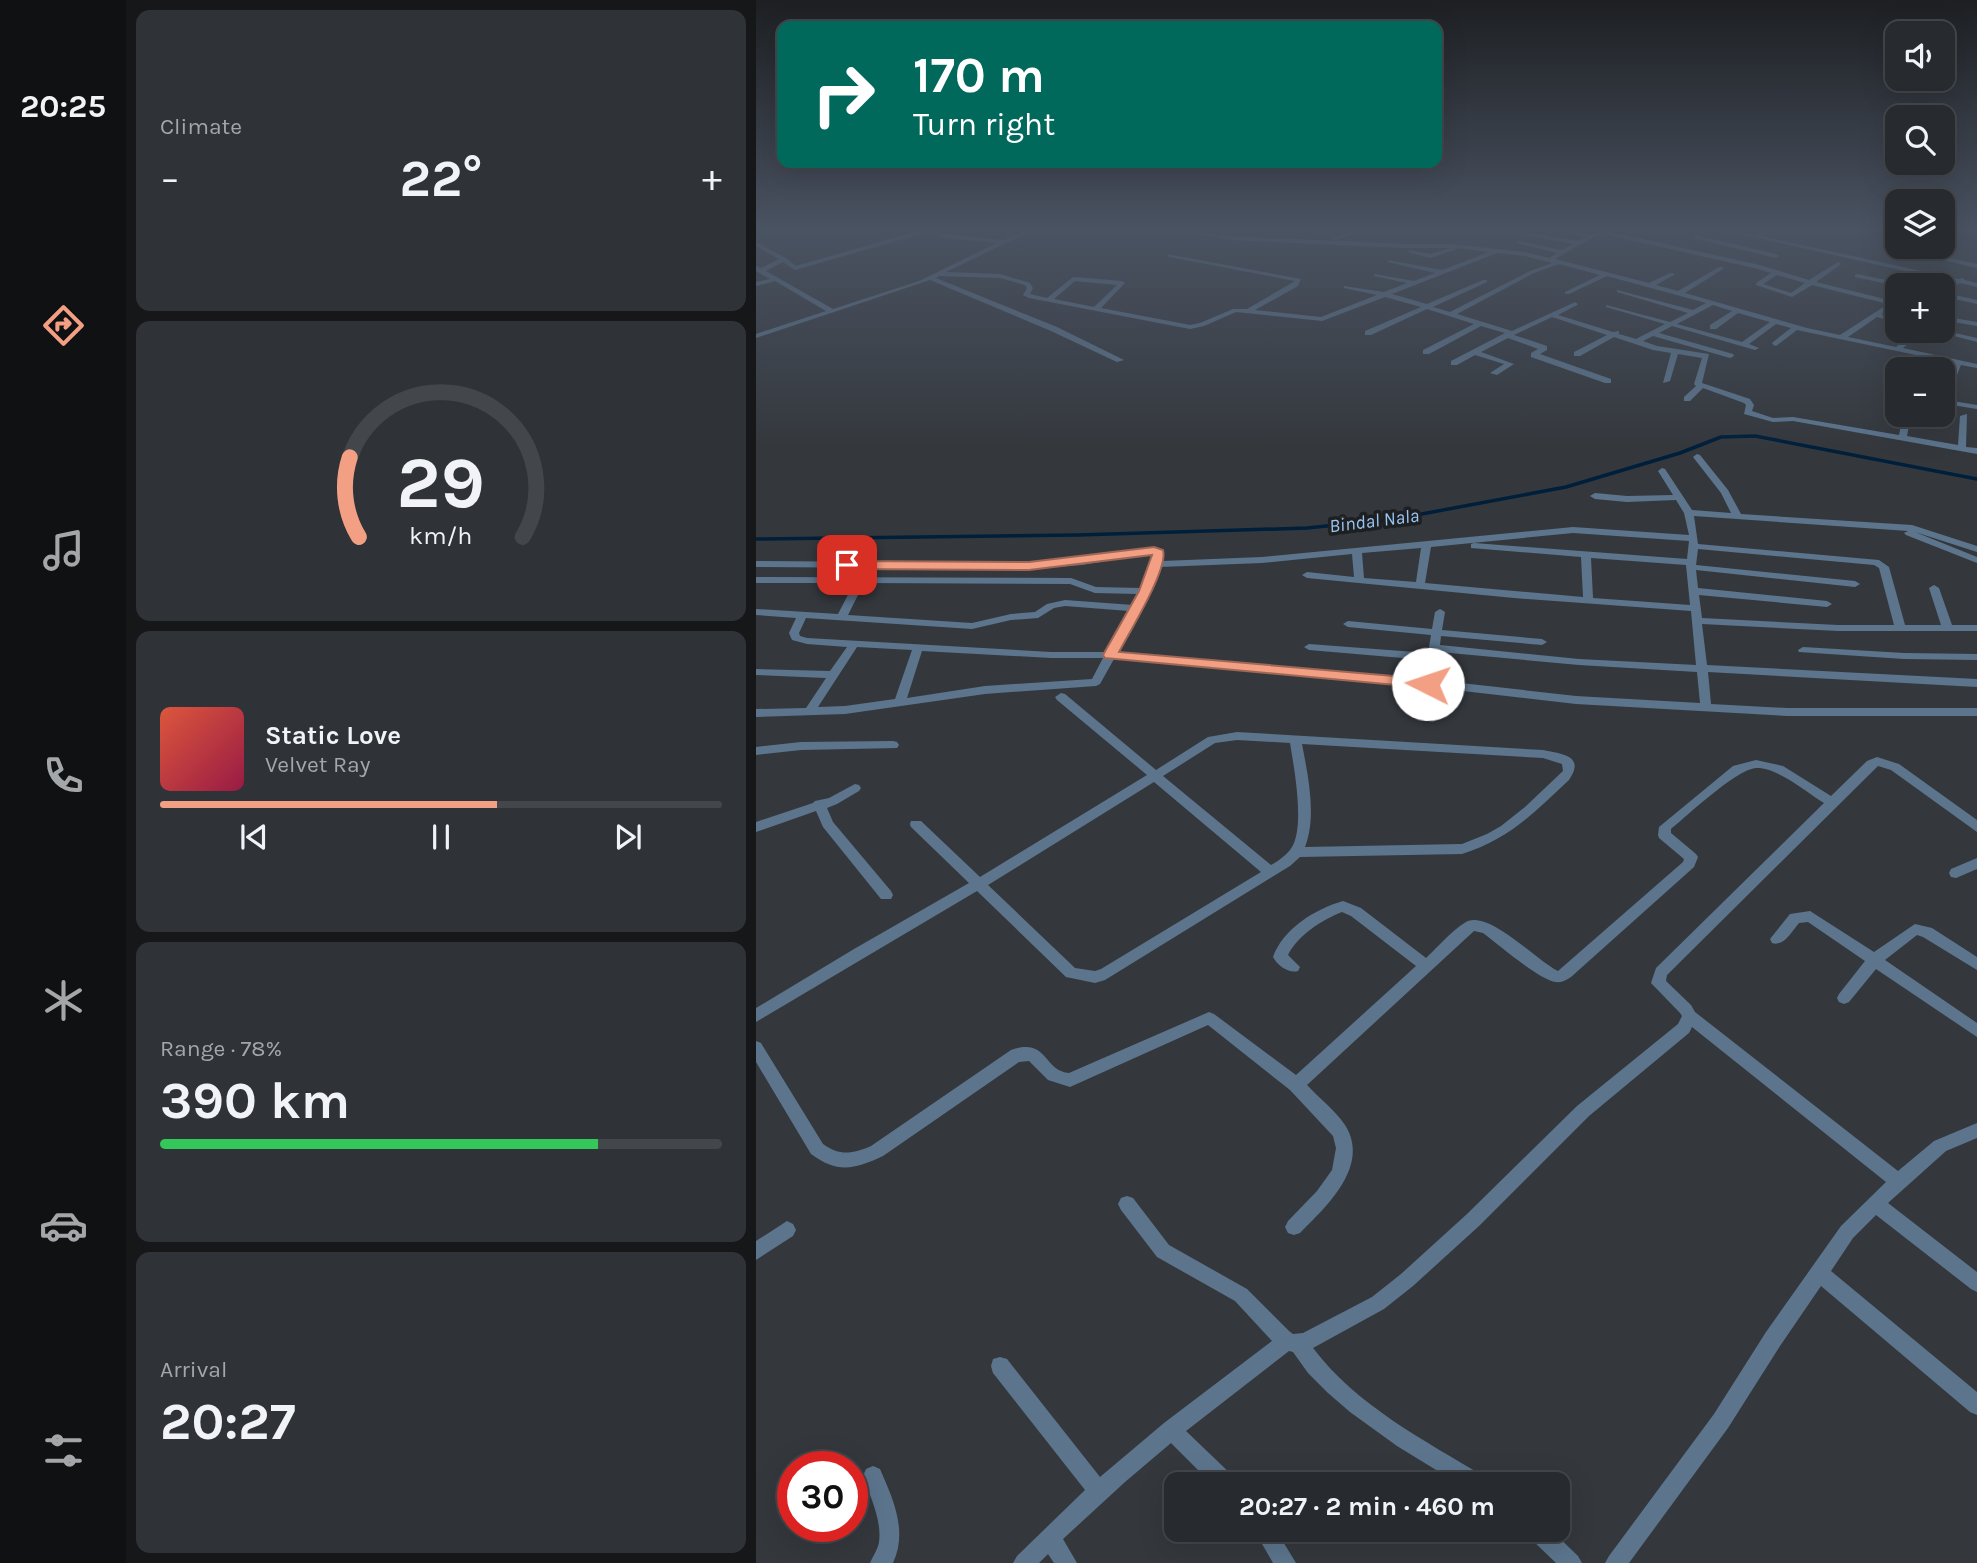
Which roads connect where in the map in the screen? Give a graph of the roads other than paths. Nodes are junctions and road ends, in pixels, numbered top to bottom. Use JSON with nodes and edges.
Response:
{"nodes":[{"id":1,"x":817,"y":303,"type":"edge"},
{"id":2,"x":856,"y":303,"type":"edge"},
{"id":3,"x":991,"y":303,"type":"edge"},
{"id":4,"x":1067,"y":303,"type":"edge"},
{"id":5,"x":1102,"y":303,"type":"edge"},
{"id":6,"x":1261,"y":303,"type":"edge"},
{"id":7,"x":1363,"y":303,"type":"edge"},
{"id":8,"x":1414,"y":303,"type":"edge"},
{"id":9,"x":1435,"y":303,"type":"edge"},
{"id":10,"x":1472,"y":303,"type":"edge"},
{"id":11,"x":1656,"y":303,"type":"edge"},
{"id":12,"x":1712,"y":303,"type":"joint"},
{"id":13,"x":1575,"y":304,"type":"dead end"},
{"id":14,"x":1608,"y":306,"type":"dead end"},
{"id":15,"x":1426,"y":307,"type":"junction"},
{"id":16,"x":1097,"y":308,"type":"junction"},
{"id":17,"x":1885,"y":309,"type":"edge"},
{"id":18,"x":1247,"y":310,"type":"junction"},
{"id":19,"x":1737,"y":310,"type":"junction"},
{"id":20,"x":832,"y":311,"type":"junction"},
{"id":21,"x":1693,"y":312,"type":"junction"},
{"id":22,"x":1451,"y":314,"type":"junction"},
{"id":23,"x":1552,"y":314,"type":"junction"},
{"id":24,"x":1876,"y":315,"type":"junction"},
{"id":25,"x":1885,"y":318,"type":"edge"},
{"id":26,"x":1955,"y":320,"type":"edge"},
{"id":27,"x":1775,"y":321,"type":"junction"},
{"id":28,"x":1481,"y":323,"type":"junction"},
{"id":29,"x":1670,"y":324,"type":"junction"},
{"id":30,"x":1977,"y":324,"type":"edge"},
{"id":31,"x":1713,"y":327,"type":"dead end"},
{"id":32,"x":1796,"y":327,"type":"junction"},
{"id":33,"x":1368,"y":333,"type":"dead end"},
{"id":34,"x":1616,"y":333,"type":"junction"},
{"id":35,"x":1651,"y":333,"type":"junction"},
{"id":36,"x":1509,"y":334,"type":"junction"},
{"id":37,"x":1955,"y":335,"type":"edge"},
{"id":38,"x":756,"y":336,"type":"edge"},
{"id":39,"x":1842,"y":337,"type":"junction"},
{"id":40,"x":1977,"y":340,"type":"edge"},
{"id":41,"x":1638,"y":341,"type":"junction"},
{"id":42,"x":1905,"y":343,"type":"edge"},
{"id":43,"x":1776,"y":344,"type":"dead end"},
{"id":44,"x":1743,"y":345,"type":"junction"},
{"id":45,"x":1755,"y":348,"type":"dead end"},
{"id":46,"x":1896,"y":350,"type":"junction"},
{"id":47,"x":1426,"y":352,"type":"dead end"},
{"id":48,"x":1475,"y":352,"type":"junction"},
{"id":49,"x":1675,"y":352,"type":"junction"},
{"id":50,"x":1577,"y":354,"type":"dead end"},
{"id":51,"x":1534,"y":355,"type":"junction"},
{"id":52,"x":1706,"y":356,"type":"junction"},
{"id":53,"x":1733,"y":358,"type":"joint"},
{"id":54,"x":1120,"y":360,"type":"dead end"},
{"id":55,"x":1522,"y":360,"type":"dead end"},
{"id":56,"x":1958,"y":362,"type":"junction"},
{"id":57,"x":1454,"y":363,"type":"dead end"},
{"id":58,"x":1977,"y":366,"type":"edge"},
{"id":59,"x":1955,"y":370,"type":"edge"},
{"id":60,"x":1494,"y":373,"type":"dead end"},
{"id":61,"x":1608,"y":381,"type":"dead end"},
{"id":62,"x":1666,"y":381,"type":"dead end"},
{"id":63,"x":1700,"y":387,"type":"junction"},
{"id":64,"x":1687,"y":399,"type":"dead end"},
{"id":65,"x":1955,"y":402,"type":"edge"},
{"id":66,"x":1977,"y":407,"type":"edge"},
{"id":67,"x":1964,"y":416,"type":"dead end"},
{"id":68,"x":1905,"y":427,"type":"edge"},
{"id":69,"x":1903,"y":438,"type":"junction"},
{"id":70,"x":1962,"y":449,"type":"junction"},
{"id":71,"x":1977,"y":451,"type":"edge"},
{"id":72,"x":1697,"y":457,"type":"dead end"},
{"id":73,"x":1662,"y":471,"type":"dead end"},
{"id":74,"x":1595,"y":496,"type":"dead end"},
{"id":75,"x":1680,"y":496,"type":"junction"},
{"id":76,"x":1689,"y":513,"type":"junction"},
{"id":77,"x":1737,"y":515,"type":"junction"},
{"id":78,"x":1898,"y":527,"type":"junction"},
{"id":79,"x":1693,"y":542,"type":"junction"},
{"id":80,"x":1446,"y":543,"type":"junction"},
{"id":81,"x":1426,"y":545,"type":"junction"},
{"id":82,"x":1977,"y":549,"type":"edge"},
{"id":83,"x":1357,"y":551,"type":"junction"},
{"id":84,"x":1586,"y":554,"type":"junction"},
{"id":85,"x":1977,"y":560,"type":"edge"},
{"id":86,"x":756,"y":564,"type":"edge"},
{"id":87,"x":1157,"y":564,"type":"junction"},
{"id":88,"x":1691,"y":565,"type":"junction"},
{"id":89,"x":1307,"y":575,"type":"dead end"},
{"id":90,"x":1359,"y":578,"type":"junction"},
{"id":91,"x":756,"y":580,"type":"edge"},
{"id":92,"x":861,"y":580,"type":"junction"},
{"id":93,"x":1855,"y":584,"type":"dead end"},
{"id":94,"x":1420,"y":586,"type":"junction"},
{"id":95,"x":1934,"y":587,"type":"dead end"},
{"id":96,"x":1145,"y":591,"type":"junction"},
{"id":97,"x":1694,"y":591,"type":"junction"},
{"id":98,"x":1588,"y":599,"type":"junction"},
{"id":99,"x":1828,"y":604,"type":"dead end"},
{"id":100,"x":1136,"y":608,"type":"junction"},
{"id":101,"x":1695,"y":608,"type":"junction"},
{"id":102,"x":756,"y":612,"type":"edge"},
{"id":103,"x":1440,"y":612,"type":"dead end"},
{"id":104,"x":802,"y":615,"type":"junction"},
{"id":105,"x":841,"y":619,"type":"junction"},
{"id":106,"x":1697,"y":621,"type":"junction"},
{"id":107,"x":1348,"y":624,"type":"dead end"},
{"id":108,"x":1900,"y":627,"type":"junction"},
{"id":109,"x":1947,"y":627,"type":"junction"},
{"id":110,"x":1977,"y":628,"type":"edge"},
{"id":111,"x":1436,"y":632,"type":"junction"},
{"id":112,"x":1542,"y":642,"type":"dead end"},
{"id":113,"x":853,"y":645,"type":"junction"},
{"id":114,"x":1309,"y":646,"type":"dead end"},
{"id":115,"x":918,"y":648,"type":"junction"},
{"id":116,"x":1802,"y":650,"type":"dead end"},
{"id":117,"x":1432,"y":652,"type":"junction"},
{"id":118,"x":1110,"y":655,"type":"junction"},
{"id":119,"x":1977,"y":657,"type":"edge"},
{"id":120,"x":1702,"y":668,"type":"junction"},
{"id":121,"x":756,"y":672,"type":"edge"},
{"id":122,"x":832,"y":675,"type":"junction"},
{"id":123,"x":1977,"y":683,"type":"edge"},
{"id":124,"x":1428,"y":684,"type":"junction"},
{"id":125,"x":1061,"y":697,"type":"dead end"},
{"id":126,"x":899,"y":703,"type":"junction"},
{"id":127,"x":1706,"y":706,"type":"junction"},
{"id":128,"x":809,"y":712,"type":"junction"},
{"id":129,"x":1977,"y":712,"type":"edge"},
{"id":130,"x":756,"y":713,"type":"edge"},
{"id":131,"x":1295,"y":740,"type":"junction"},
{"id":132,"x":893,"y":745,"type":"dead end"},
{"id":133,"x":756,"y":751,"type":"edge"},
{"id":134,"x":1152,"y":775,"type":"junction"},
{"id":135,"x":855,"y":788,"type":"dead end"},
{"id":136,"x":1832,"y":802,"type":"junction"},
{"id":137,"x":819,"y":804,"type":"junction"},
{"id":138,"x":916,"y":824,"type":"dead end"},
{"id":139,"x":756,"y":827,"type":"edge"},
{"id":140,"x":1977,"y":827,"type":"edge"},
{"id":141,"x":1296,"y":852,"type":"junction"},
{"id":142,"x":1977,"y":863,"type":"edge"},
{"id":143,"x":1269,"y":871,"type":"junction"},
{"id":144,"x":1956,"y":873,"type":"dead end"},
{"id":145,"x":978,"y":884,"type":"junction"},
{"id":146,"x":887,"y":895,"type":"dead end"},
{"id":147,"x":1777,"y":939,"type":"dead end"},
{"id":148,"x":1875,"y":959,"type":"junction"},
{"id":149,"x":1977,"y":964,"type":"edge"},
{"id":150,"x":1426,"y":966,"type":"junction"},
{"id":151,"x":1293,"y":967,"type":"dead end"},
{"id":152,"x":1844,"y":998,"type":"dead end"},
{"id":153,"x":756,"y":1016,"type":"edge"},
{"id":154,"x":1689,"y":1016,"type":"junction"},
{"id":155,"x":1977,"y":1031,"type":"edge"},
{"id":156,"x":756,"y":1048,"type":"edge"},
{"id":157,"x":1296,"y":1085,"type":"junction"},
{"id":158,"x":1977,"y":1130,"type":"edge"},
{"id":159,"x":1898,"y":1181,"type":"junction"},
{"id":160,"x":1127,"y":1204,"type":"dead end"},
{"id":161,"x":1875,"y":1204,"type":"junction"},
{"id":162,"x":1294,"y":1227,"type":"dead end"},
{"id":163,"x":787,"y":1230,"type":"dead end"},
{"id":164,"x":756,"y":1251,"type":"edge"},
{"id":165,"x":1818,"y":1272,"type":"junction"},
{"id":166,"x":1977,"y":1283,"type":"edge"},
{"id":167,"x":1293,"y":1342,"type":"junction"},
{"id":168,"x":1000,"y":1366,"type":"dead end"},
{"id":169,"x":1977,"y":1405,"type":"edge"},
{"id":170,"x":1171,"y":1430,"type":"junction"},
{"id":171,"x":1215,"y":1472,"type":"edge"},
{"id":172,"x":1458,"y":1472,"type":"edge"},
{"id":173,"x":873,"y":1476,"type":"dead end"},
{"id":174,"x":1098,"y":1490,"type":"junction"},
{"id":175,"x":1049,"y":1537,"type":"junction"},
{"id":176,"x":1272,"y":1542,"type":"edge"},
{"id":177,"x":1549,"y":1542,"type":"edge"},
{"id":178,"x":881,"y":1563,"type":"edge"},
{"id":179,"x":1024,"y":1563,"type":"edge"},
{"id":180,"x":1066,"y":1563,"type":"edge"},
{"id":181,"x":1285,"y":1563,"type":"edge"},
{"id":182,"x":1571,"y":1563,"type":"edge"},
{"id":183,"x":1616,"y":1563,"type":"edge"}],
"edges":[{"from":1,"to":20,"type":"street"},
{"from":2,"to":20,"type":"street"},
{"from":3,"to":54,"type":"street"},
{"from":4,"to":16,"type":"street"},
{"from":5,"to":16,"type":"street"},
{"from":6,"to":18,"type":"street"},
{"from":7,"to":18,"type":"street"},
{"from":8,"to":15,"type":"street"},
{"from":9,"to":15,"type":"street"},
{"from":10,"to":22,"type":"street"},
{"from":11,"to":21,"type":"street"},
{"from":12,"to":19,"type":"street"},
{"from":12,"to":21,"type":"street"},
{"from":13,"to":23,"type":"street"},
{"from":14,"to":29,"type":"street"},
{"from":15,"to":22,"type":"street"},
{"from":15,"to":33,"type":"street"},
{"from":16,"to":18,"type":"street"},
{"from":17,"to":24,"type":"street"},
{"from":19,"to":27,"type":"street"},
{"from":19,"to":31,"type":"street"},
{"from":20,"to":38,"type":"street"},
{"from":21,"to":29,"type":"street"},
{"from":22,"to":28,"type":"street"},
{"from":23,"to":34,"type":"street"},
{"from":23,"to":36,"type":"street"},
{"from":24,"to":25,"type":"street"},
{"from":24,"to":39,"type":"street"},
{"from":26,"to":30,"type":"street"},
{"from":27,"to":32,"type":"street"},
{"from":27,"to":44,"type":"street"},
{"from":28,"to":36,"type":"street"},
{"from":28,"to":47,"type":"street"},
{"from":29,"to":35,"type":"street"},
{"from":29,"to":44,"type":"street"},
{"from":32,"to":39,"type":"street"},
{"from":32,"to":43,"type":"street"},
{"from":34,"to":41,"type":"street"},
{"from":34,"to":50,"type":"street"},
{"from":35,"to":41,"type":"street"},
{"from":35,"to":53,"type":"street"},
{"from":36,"to":48,"type":"street"},
{"from":36,"to":51,"type":"street"},
{"from":37,"to":40,"type":"street"},
{"from":39,"to":46,"type":"street"},
{"from":41,"to":49,"type":"street"},
{"from":42,"to":46,"type":"street"},
{"from":44,"to":45,"type":"street"},
{"from":46,"to":56,"type":"street"},
{"from":48,"to":57,"type":"street"},
{"from":48,"to":60,"type":"street"},
{"from":49,"to":52,"type":"street"},
{"from":49,"to":62,"type":"street"},
{"from":51,"to":55,"type":"street"},
{"from":51,"to":61,"type":"street"},
{"from":52,"to":53,"type":"street"},
{"from":52,"to":63,"type":"street"},
{"from":56,"to":58,"type":"street"},
{"from":56,"to":59,"type":"street"},
{"from":63,"to":64,"type":"street"},
{"from":63,"to":69,"type":"street"},
{"from":65,"to":66,"type":"street"},
{"from":67,"to":70,"type":"street"},
{"from":68,"to":69,"type":"street"},
{"from":69,"to":70,"type":"street"},
{"from":70,"to":71,"type":"street"},
{"from":72,"to":77,"type":"street"},
{"from":73,"to":75,"type":"street"},
{"from":74,"to":75,"type":"street"},
{"from":75,"to":76,"type":"street"},
{"from":76,"to":77,"type":"street"},
{"from":76,"to":79,"type":"street"},
{"from":77,"to":78,"type":"street"},
{"from":78,"to":82,"type":"street"},
{"from":78,"to":85,"type":"street"},
{"from":79,"to":80,"type":"street"},
{"from":79,"to":88,"type":"street"},
{"from":79,"to":108,"type":"street"},
{"from":80,"to":81,"type":"street"},
{"from":80,"to":84,"type":"street"},
{"from":81,"to":83,"type":"street"},
{"from":81,"to":94,"type":"street"},
{"from":83,"to":87,"type":"street"},
{"from":83,"to":90,"type":"street"},
{"from":84,"to":88,"type":"street"},
{"from":84,"to":98,"type":"street"},
{"from":86,"to":87,"type":"street"},
{"from":87,"to":96,"type":"street"},
{"from":88,"to":93,"type":"street"},
{"from":88,"to":97,"type":"street"},
{"from":89,"to":90,"type":"street"},
{"from":90,"to":94,"type":"street"},
{"from":91,"to":92,"type":"street"},
{"from":92,"to":96,"type":"street"},
{"from":92,"to":105,"type":"street"},
{"from":94,"to":98,"type":"street"},
{"from":95,"to":109,"type":"street"},
{"from":96,"to":100,"type":"street"},
{"from":97,"to":99,"type":"street"},
{"from":97,"to":101,"type":"street"},
{"from":98,"to":101,"type":"street"},
{"from":100,"to":105,"type":"street"},
{"from":100,"to":118,"type":"street"},
{"from":101,"to":106,"type":"street"},
{"from":102,"to":104,"type":"street"},
{"from":103,"to":111,"type":"street"},
{"from":104,"to":105,"type":"street"},
{"from":104,"to":113,"type":"street"},
{"from":106,"to":108,"type":"street"},
{"from":106,"to":120,"type":"street"},
{"from":107,"to":111,"type":"street"},
{"from":108,"to":109,"type":"street"},
{"from":109,"to":110,"type":"street"},
{"from":111,"to":112,"type":"street"},
{"from":111,"to":117,"type":"street"},
{"from":113,"to":115,"type":"street"},
{"from":113,"to":122,"type":"street"},
{"from":114,"to":117,"type":"street"},
{"from":115,"to":118,"type":"street"},
{"from":115,"to":126,"type":"street"},
{"from":116,"to":119,"type":"street"},
{"from":117,"to":120,"type":"street"},
{"from":117,"to":124,"type":"street"},
{"from":118,"to":124,"type":"street"},
{"from":118,"to":126,"type":"street"},
{"from":120,"to":123,"type":"street"},
{"from":120,"to":127,"type":"street"},
{"from":121,"to":122,"type":"street"},
{"from":122,"to":128,"type":"street"},
{"from":124,"to":127,"type":"street"},
{"from":125,"to":134,"type":"street"},
{"from":126,"to":128,"type":"street"},
{"from":127,"to":129,"type":"street"},
{"from":128,"to":130,"type":"street"},
{"from":131,"to":134,"type":"street"},
{"from":131,"to":141,"type":"street"},
{"from":131,"to":141,"type":"street"},
{"from":132,"to":133,"type":"street"},
{"from":134,"to":143,"type":"street"},
{"from":134,"to":145,"type":"street"},
{"from":135,"to":137,"type":"street"},
{"from":136,"to":140,"type":"street"},
{"from":136,"to":150,"type":"street"},
{"from":136,"to":154,"type":"street"},
{"from":137,"to":139,"type":"street"},
{"from":137,"to":146,"type":"street"},
{"from":138,"to":145,"type":"street"},
{"from":141,"to":143,"type":"street"},
{"from":142,"to":144,"type":"street"},
{"from":143,"to":145,"type":"street"},
{"from":145,"to":153,"type":"street"},
{"from":147,"to":148,"type":"street"},
{"from":148,"to":149,"type":"street"},
{"from":148,"to":152,"type":"street"},
{"from":148,"to":155,"type":"street"},
{"from":150,"to":151,"type":"street"},
{"from":150,"to":157,"type":"street"},
{"from":154,"to":159,"type":"street"},
{"from":154,"to":167,"type":"street"},
{"from":156,"to":157,"type":"street"},
{"from":157,"to":162,"type":"street"},
{"from":158,"to":159,"type":"street"},
{"from":159,"to":161,"type":"street"},
{"from":160,"to":167,"type":"street"},
{"from":161,"to":165,"type":"street"},
{"from":161,"to":166,"type":"street"},
{"from":163,"to":164,"type":"street"},
{"from":165,"to":169,"type":"street"},
{"from":165,"to":183,"type":"street"},
{"from":167,"to":170,"type":"street"},
{"from":167,"to":172,"type":"street"},
{"from":168,"to":174,"type":"street"},
{"from":170,"to":171,"type":"street"},
{"from":170,"to":174,"type":"street"},
{"from":173,"to":178,"type":"street"},
{"from":174,"to":175,"type":"street"},
{"from":175,"to":179,"type":"street"},
{"from":175,"to":180,"type":"street"},
{"from":176,"to":181,"type":"street"},
{"from":177,"to":182,"type":"street"}]}
